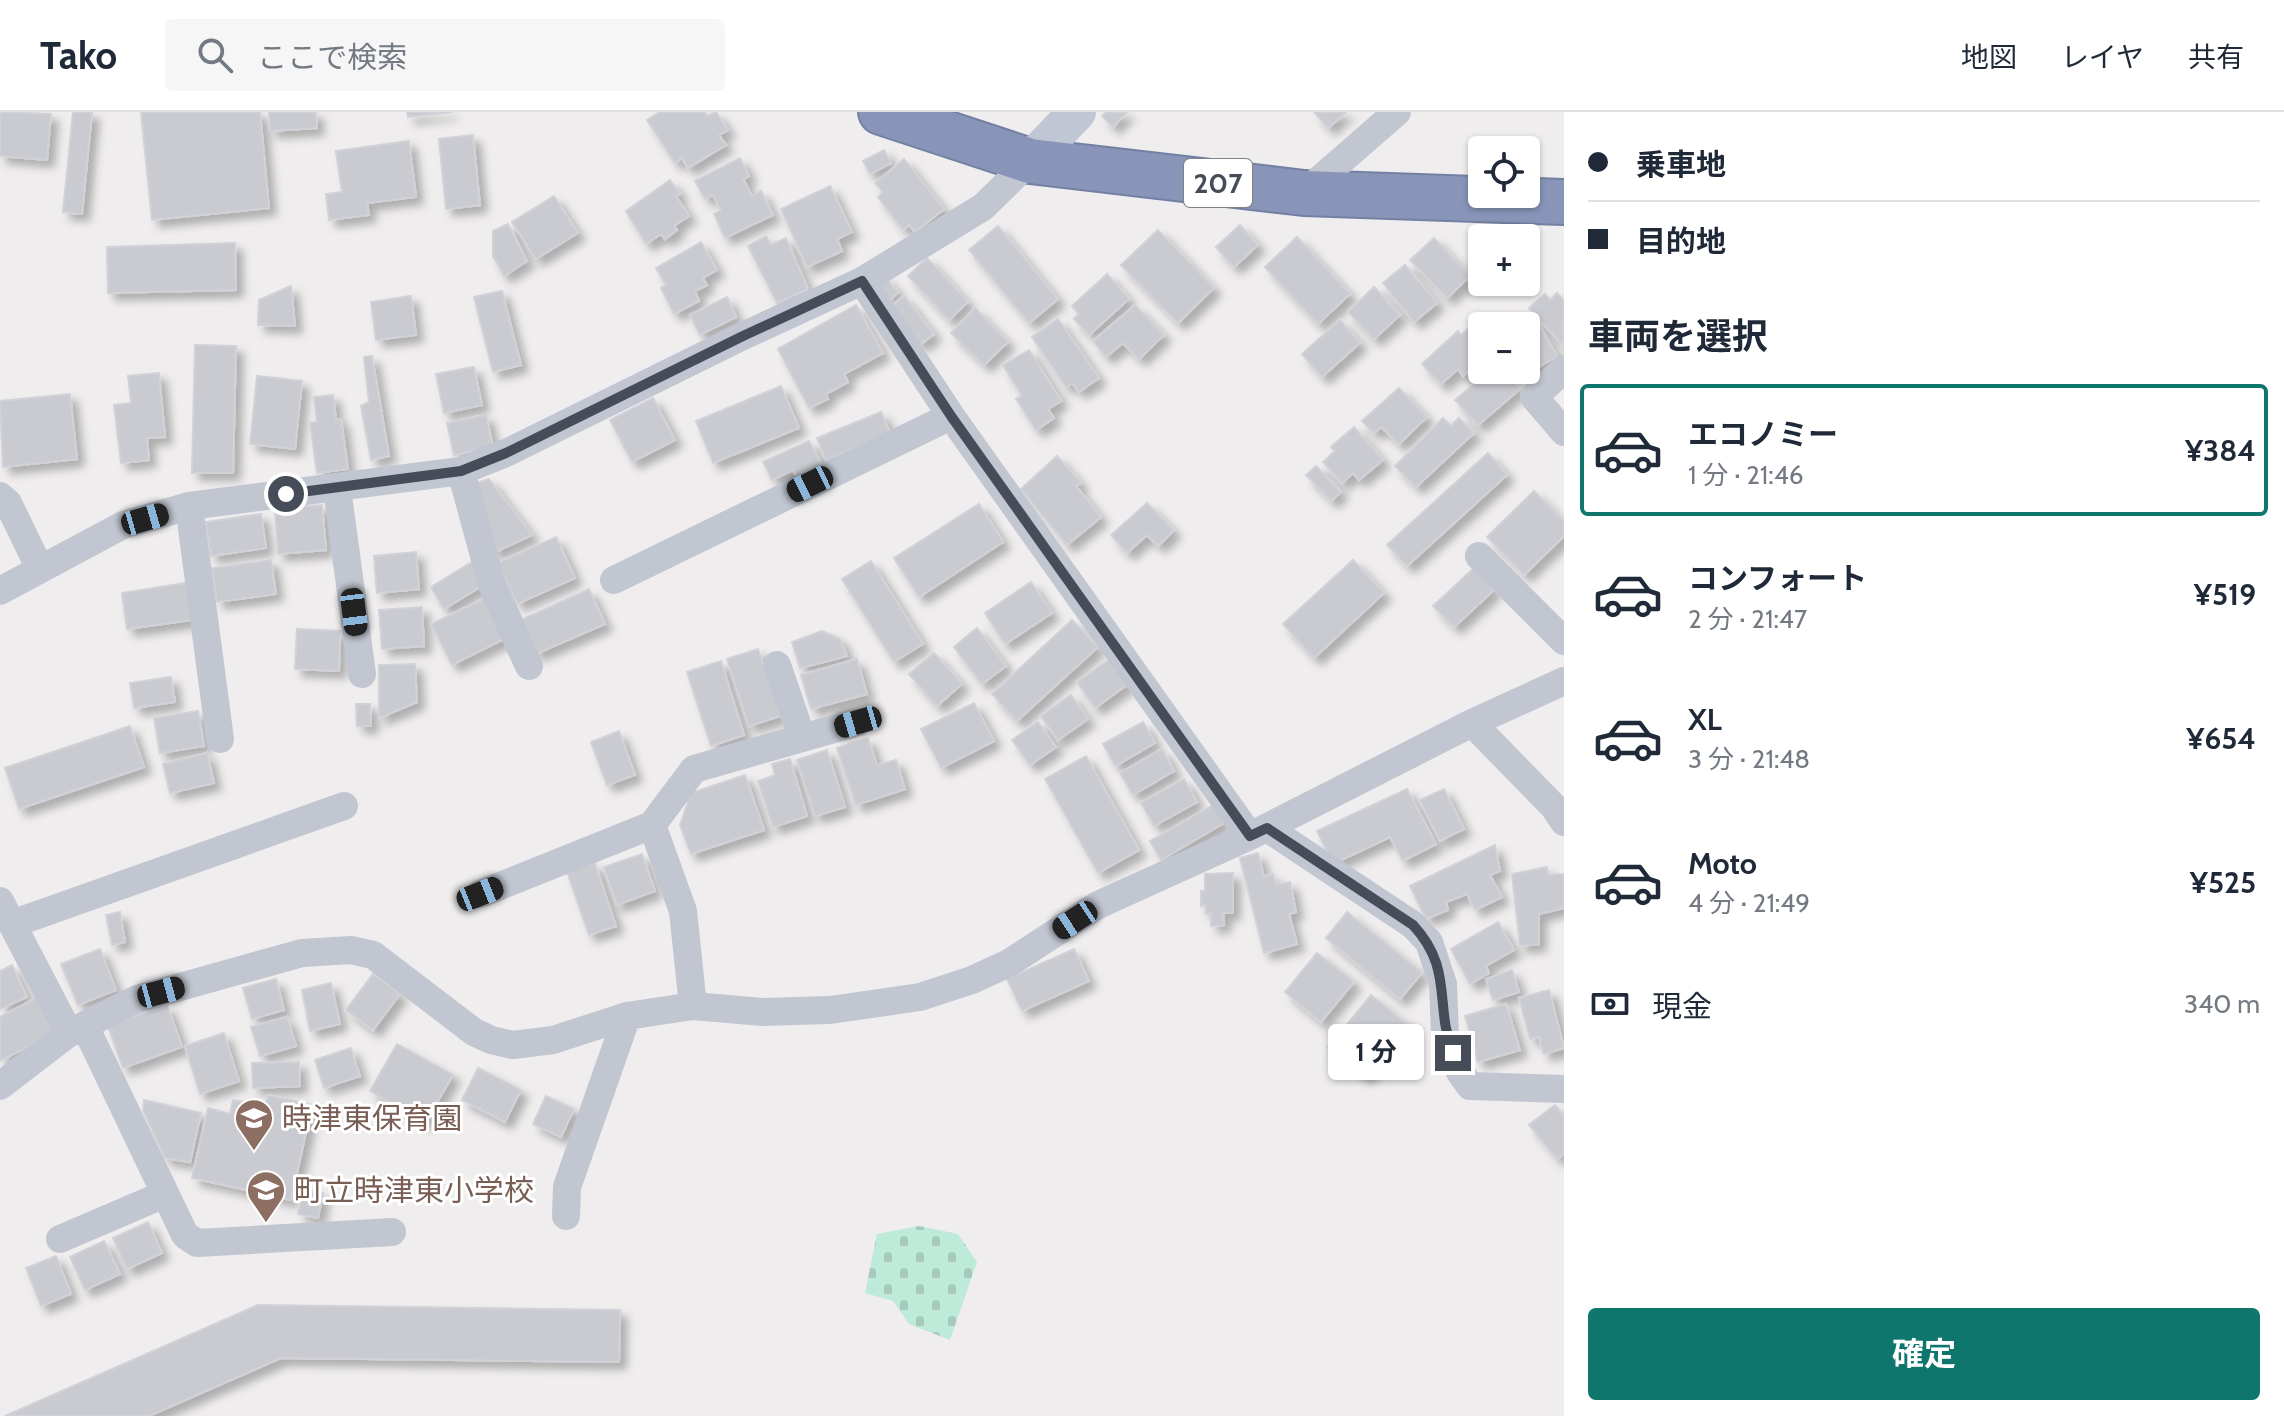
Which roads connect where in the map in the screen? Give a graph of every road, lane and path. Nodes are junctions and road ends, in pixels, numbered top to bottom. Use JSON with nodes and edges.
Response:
{"nodes":[{"id":1,"x":883,"y":112,"type":"edge"},
{"id":2,"x":1077,"y":112,"type":"edge"},
{"id":3,"x":1397,"y":112,"type":"edge"},
{"id":4,"x":1030,"y":161,"type":"junction"},
{"id":5,"x":1304,"y":193,"type":"junction"},
{"id":6,"x":1564,"y":202,"type":"edge"},
{"id":7,"x":862,"y":281,"type":"junction"},
{"id":8,"x":1564,"y":369,"type":"edge"},
{"id":9,"x":951,"y":416,"type":"junction"},
{"id":10,"x":1564,"y":432,"type":"edge"},
{"id":11,"x":461,"y":471,"type":"junction"},
{"id":12,"x":337,"y":488,"type":"junction"},
{"id":13,"x":0,"y":496,"type":"edge"},
{"id":14,"x":189,"y":506,"type":"junction"},
{"id":15,"x":1479,"y":556,"type":"dead end"},
{"id":16,"x":40,"y":569,"type":"junction"},
{"id":17,"x":614,"y":580,"type":"dead end"},
{"id":18,"x":0,"y":591,"type":"edge"},
{"id":19,"x":1564,"y":641,"type":"edge"},
{"id":20,"x":777,"y":665,"type":"dead end"},
{"id":21,"x":529,"y":666,"type":"dead end"},
{"id":22,"x":362,"y":674,"type":"dead end"},
{"id":23,"x":1564,"y":681,"type":"edge"},
{"id":24,"x":858,"y":722,"type":"dead end"},
{"id":25,"x":1472,"y":723,"type":"junction"},
{"id":26,"x":802,"y":738,"type":"junction"},
{"id":27,"x":220,"y":739,"type":"dead end"},
{"id":28,"x":344,"y":806,"type":"dead end"},
{"id":29,"x":1564,"y":822,"type":"edge"},
{"id":30,"x":652,"y":825,"type":"junction"},
{"id":31,"x":1258,"y":832,"type":"junction"},
{"id":32,"x":480,"y":894,"type":"dead end"},
{"id":33,"x":6,"y":913,"type":"edge"},
{"id":34,"x":693,"y":1006,"type":"junction"},
{"id":35,"x":627,"y":1016,"type":"junction"},
{"id":36,"x":77,"y":1030,"type":"junction"},
{"id":37,"x":0,"y":1086,"type":"edge"},
{"id":38,"x":1564,"y":1089,"type":"edge"},
{"id":39,"x":165,"y":1194,"type":"junction"},
{"id":40,"x":566,"y":1216,"type":"dead end"},
{"id":41,"x":392,"y":1232,"type":"dead end"},
{"id":42,"x":60,"y":1239,"type":"dead end"}],
"edges":[{"from":1,"to":4,"type":"highway","number":"207"},
{"from":2,"to":4,"type":"street"},
{"from":3,"to":5,"type":"street"},
{"from":4,"to":5,"type":"highway","number":"207"},
{"from":4,"to":7,"type":"street"},
{"from":5,"to":6,"type":"highway","number":"207"},
{"from":7,"to":9,"type":"street"},
{"from":7,"to":11,"type":"street"},
{"from":8,"to":10,"type":"street"},
{"from":9,"to":17,"type":"street"},
{"from":9,"to":31,"type":"street"},
{"from":11,"to":12,"type":"street"},
{"from":11,"to":21,"type":"street"},
{"from":12,"to":14,"type":"street"},
{"from":12,"to":22,"type":"street"},
{"from":13,"to":16,"type":"street"},
{"from":14,"to":16,"type":"street"},
{"from":14,"to":27,"type":"street"},
{"from":15,"to":19,"type":"street"},
{"from":16,"to":18,"type":"street"},
{"from":20,"to":26,"type":"street"},
{"from":23,"to":25,"type":"street"},
{"from":24,"to":26,"type":"street"},
{"from":25,"to":29,"type":"street"},
{"from":25,"to":31,"type":"street"},
{"from":26,"to":30,"type":"street"},
{"from":28,"to":33,"type":"street"},
{"from":30,"to":32,"type":"street"},
{"from":30,"to":34,"type":"street"},
{"from":31,"to":34,"type":"street"},
{"from":31,"to":38,"type":"street"},
{"from":33,"to":36,"type":"street"},
{"from":34,"to":35,"type":"street"},
{"from":35,"to":36,"type":"street"},
{"from":35,"to":40,"type":"street"},
{"from":36,"to":37,"type":"street"},
{"from":36,"to":39,"type":"street"},
{"from":39,"to":41,"type":"street"},
{"from":39,"to":42,"type":"street"}]}
